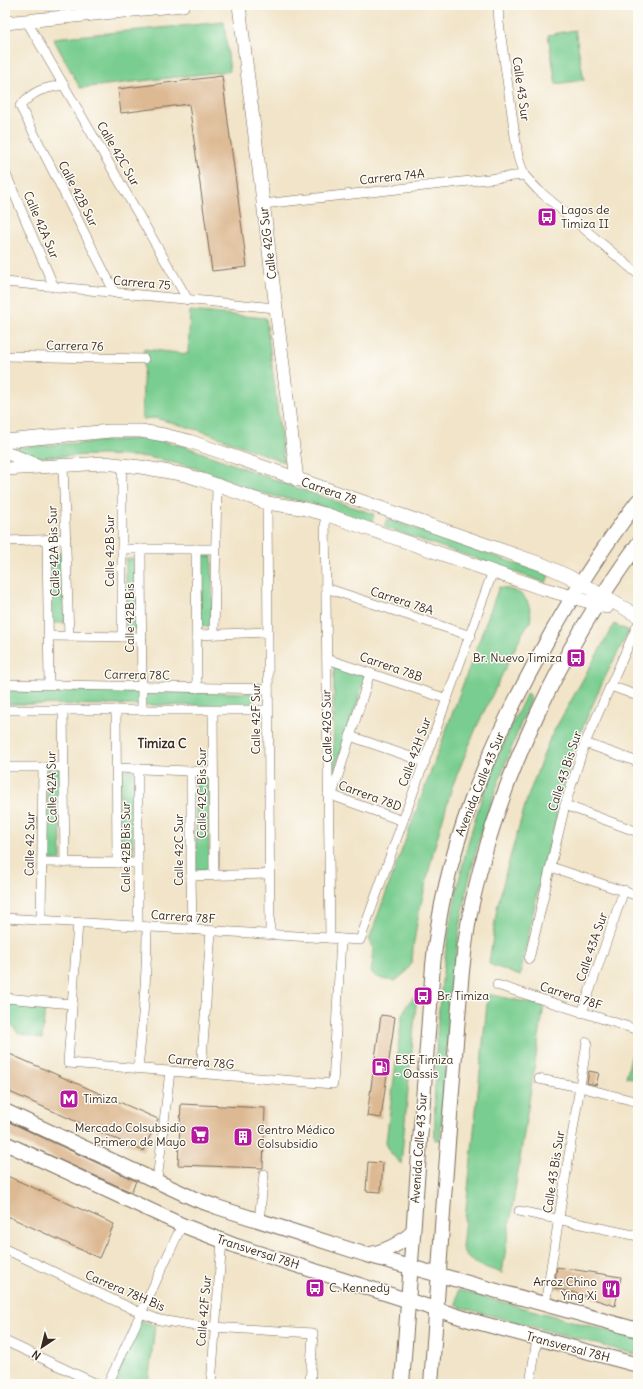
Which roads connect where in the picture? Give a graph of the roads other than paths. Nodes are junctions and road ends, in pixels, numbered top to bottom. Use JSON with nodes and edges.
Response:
{"nodes":[{"id":1,"x":183,"y":5,"type":"edge"},
{"id":2,"x":239,"y":5,"type":"edge"},
{"id":3,"x":498,"y":5,"type":"edge"},
{"id":4,"x":26,"y":20,"type":"junction"},
{"id":5,"x":5,"y":23,"type":"edge"},
{"id":6,"x":64,"y":85,"type":"junction"},
{"id":7,"x":5,"y":172,"type":"edge"},
{"id":8,"x":524,"y":175,"type":"junction"},
{"id":9,"x":263,"y":204,"type":"junction"},
{"id":10,"x":638,"y":274,"type":"edge"},
{"id":11,"x":5,"y":282,"type":"edge"},
{"id":12,"x":54,"y":287,"type":"junction"},
{"id":13,"x":115,"y":293,"type":"junction"},
{"id":14,"x":188,"y":300,"type":"junction"},
{"id":15,"x":276,"y":308,"type":"junction"},
{"id":16,"x":5,"y":356,"type":"edge"},
{"id":17,"x":144,"y":359,"type":"dead end"},
{"id":18,"x":5,"y":441,"type":"edge"},
{"id":19,"x":5,"y":452,"type":"edge"},
{"id":20,"x":122,"y":464,"type":"junction"},
{"id":21,"x":63,"y":465,"type":"junction"},
{"id":22,"x":42,"y":466,"type":"junction"},
{"id":23,"x":5,"y":469,"type":"edge"},
{"id":24,"x":297,"y":480,"type":"junction"},
{"id":25,"x":217,"y":485,"type":"junction"},
{"id":26,"x":638,"y":501,"type":"edge"},
{"id":27,"x":266,"y":503,"type":"junction"},
{"id":28,"x":382,"y":510,"type":"junction"},
{"id":29,"x":325,"y":514,"type":"junction"},
{"id":30,"x":375,"y":531,"type":"junction"},
{"id":31,"x":47,"y":540,"type":"junction"},
{"id":32,"x":66,"y":540,"type":"junction"},
{"id":33,"x":5,"y":541,"type":"edge"},
{"id":34,"x":638,"y":544,"type":"edge"},
{"id":35,"x":122,"y":549,"type":"junction"},
{"id":36,"x":141,"y":549,"type":"junction"},
{"id":37,"x":196,"y":549,"type":"junction"},
{"id":38,"x":216,"y":549,"type":"junction"},
{"id":39,"x":493,"y":571,"type":"junction"},
{"id":40,"x":581,"y":583,"type":"junction"},
{"id":41,"x":326,"y":588,"type":"junction"},
{"id":42,"x":572,"y":597,"type":"junction"},
{"id":43,"x":600,"y":601,"type":"junction"},
{"id":44,"x":638,"y":617,"type":"edge"},
{"id":45,"x":638,"y":624,"type":"edge"},
{"id":46,"x":267,"y":632,"type":"junction"},
{"id":47,"x":214,"y":634,"type":"junction"},
{"id":48,"x":196,"y":635,"type":"junction"},
{"id":49,"x":48,"y":636,"type":"junction"},
{"id":50,"x":69,"y":636,"type":"junction"},
{"id":51,"x":471,"y":636,"type":"junction"},
{"id":52,"x":122,"y":637,"type":"junction"},
{"id":53,"x":142,"y":637,"type":"junction"},
{"id":54,"x":327,"y":658,"type":"junction"},
{"id":55,"x":370,"y":673,"type":"junction"},
{"id":56,"x":5,"y":684,"type":"edge"},
{"id":57,"x":49,"y":684,"type":"junction"},
{"id":58,"x":611,"y":686,"type":"junction"},
{"id":59,"x":142,"y":687,"type":"junction"},
{"id":60,"x":197,"y":688,"type":"junction"},
{"id":61,"x":268,"y":689,"type":"junction"},
{"id":62,"x":638,"y":696,"type":"edge"},
{"id":63,"x":447,"y":699,"type":"junction"},
{"id":64,"x":5,"y":710,"type":"edge"},
{"id":65,"x":63,"y":710,"type":"junction"},
{"id":66,"x":116,"y":710,"type":"junction"},
{"id":67,"x":268,"y":710,"type":"junction"},
{"id":68,"x":142,"y":711,"type":"junction"},
{"id":69,"x":213,"y":711,"type":"junction"},
{"id":70,"x":350,"y":736,"type":"junction"},
{"id":71,"x":585,"y":743,"type":"junction"},
{"id":72,"x":425,"y":762,"type":"junction"},
{"id":73,"x":638,"y":762,"type":"edge"},
{"id":74,"x":5,"y":767,"type":"edge"},
{"id":75,"x":43,"y":767,"type":"junction"},
{"id":76,"x":64,"y":767,"type":"junction"},
{"id":77,"x":116,"y":768,"type":"junction"},
{"id":78,"x":138,"y":768,"type":"junction"},
{"id":79,"x":191,"y":771,"type":"junction"},
{"id":80,"x":213,"y":772,"type":"junction"},
{"id":81,"x":330,"y":794,"type":"junction"},
{"id":82,"x":565,"y":805,"type":"junction"},
{"id":83,"x":403,"y":821,"type":"junction"},
{"id":84,"x":638,"y":832,"type":"edge"},
{"id":85,"x":42,"y":862,"type":"junction"},
{"id":86,"x":65,"y":863,"type":"junction"},
{"id":87,"x":117,"y":863,"type":"junction"},
{"id":88,"x":138,"y":863,"type":"junction"},
{"id":89,"x":551,"y":867,"type":"junction"},
{"id":90,"x":269,"y":874,"type":"junction"},
{"id":91,"x":214,"y":875,"type":"junction"},
{"id":92,"x":191,"y":876,"type":"junction"},
{"id":93,"x":624,"y":890,"type":"junction"},
{"id":94,"x":638,"y":896,"type":"edge"},
{"id":95,"x":5,"y":918,"type":"edge"},
{"id":96,"x":41,"y":920,"type":"junction"},
{"id":97,"x":78,"y":923,"type":"junction"},
{"id":98,"x":142,"y":927,"type":"junction"},
{"id":99,"x":192,"y":930,"type":"junction"},
{"id":100,"x":211,"y":931,"type":"junction"},
{"id":101,"x":270,"y":935,"type":"junction"},
{"id":102,"x":330,"y":938,"type":"junction"},
{"id":103,"x":341,"y":939,"type":"junction"},
{"id":104,"x":360,"y":940,"type":"joint"},
{"id":105,"x":529,"y":959,"type":"dead end"},
{"id":106,"x":497,"y":986,"type":"dead end"},
{"id":107,"x":5,"y":998,"type":"edge"},
{"id":108,"x":72,"y":1004,"type":"junction"},
{"id":109,"x":582,"y":1013,"type":"junction"},
{"id":110,"x":638,"y":1030,"type":"edge"},
{"id":111,"x":587,"y":1042,"type":"dead end"},
{"id":112,"x":138,"y":1068,"type":"junction"},
{"id":113,"x":170,"y":1071,"type":"junction"},
{"id":114,"x":201,"y":1074,"type":"junction"},
{"id":115,"x":539,"y":1079,"type":"dead end"},
{"id":116,"x":580,"y":1087,"type":"junction"},
{"id":117,"x":638,"y":1102,"type":"edge"},
{"id":118,"x":5,"y":1111,"type":"edge"},
{"id":119,"x":5,"y":1143,"type":"edge"},
{"id":120,"x":264,"y":1174,"type":"dead end"},
{"id":121,"x":157,"y":1181,"type":"junction"},
{"id":122,"x":519,"y":1211,"type":"dead end"},
{"id":123,"x":559,"y":1219,"type":"junction"},
{"id":124,"x":259,"y":1221,"type":"junction"},
{"id":125,"x":182,"y":1225,"type":"junction"},
{"id":126,"x":413,"y":1232,"type":"junction"},
{"id":127,"x":638,"y":1236,"type":"edge"},
{"id":128,"x":222,"y":1241,"type":"junction"},
{"id":129,"x":5,"y":1249,"type":"edge"},
{"id":130,"x":367,"y":1256,"type":"junction"},
{"id":131,"x":411,"y":1267,"type":"junction"},
{"id":132,"x":439,"y":1275,"type":"junction"},
{"id":133,"x":408,"y":1301,"type":"junction"},
{"id":134,"x":545,"y":1305,"type":"junction"},
{"id":135,"x":436,"y":1310,"type":"junction"},
{"id":136,"x":141,"y":1313,"type":"junction"},
{"id":137,"x":215,"y":1327,"type":"junction"},
{"id":138,"x":638,"y":1330,"type":"edge"},
{"id":139,"x":536,"y":1339,"type":"junction"},
{"id":140,"x":5,"y":1341,"type":"edge"},
{"id":141,"x":638,"y":1365,"type":"edge"},
{"id":142,"x":97,"y":1384,"type":"edge"},
{"id":143,"x":108,"y":1384,"type":"edge"},
{"id":144,"x":210,"y":1384,"type":"edge"},
{"id":145,"x":310,"y":1384,"type":"edge"},
{"id":146,"x":402,"y":1384,"type":"edge"},
{"id":147,"x":431,"y":1384,"type":"edge"},
{"id":148,"x":530,"y":1384,"type":"edge"}],
"edges":[{"from":1,"to":4,"type":"street"},
{"from":2,"to":9,"type":"street","name":"Calle 42G Sur"},
{"from":3,"to":8,"type":"street","name":"Calle 43 Sur"},
{"from":4,"to":5,"type":"street"},
{"from":4,"to":6,"type":"street","name":"Calle 42C Sur"},
{"from":6,"to":13,"type":"street","name":"Calle 42B Sur"},
{"from":6,"to":14,"type":"street","name":"Calle 42C Sur"},
{"from":7,"to":12,"type":"street","name":"Calle 42A Sur"},
{"from":8,"to":9,"type":"street","name":"Carrera 74A"},
{"from":8,"to":10,"type":"street"},
{"from":9,"to":15,"type":"street","name":"Calle 42G Sur"},
{"from":11,"to":12,"type":"street","name":"Carrera 75"},
{"from":12,"to":13,"type":"street","name":"Carrera 75"},
{"from":13,"to":14,"type":"street","name":"Carrera 75"},
{"from":14,"to":15,"type":"street","name":"Carrera 75"},
{"from":15,"to":24,"type":"street","name":"Calle 42G Sur"},
{"from":16,"to":17,"type":"street","name":"Carrera 76"},
{"from":18,"to":24,"type":"street","name":"Carrera 78"},
{"from":19,"to":22,"type":"street"},
{"from":20,"to":21,"type":"street","name":"Carrera 78"},
{"from":20,"to":25,"type":"street","name":"Carrera 78"},
{"from":20,"to":35,"type":"street","name":"Calle 42B Sur"},
{"from":21,"to":22,"type":"street","name":"Carrera 78"},
{"from":21,"to":32,"type":"street","name":"Calle 42A Bis Sur"},
{"from":22,"to":23,"type":"street","name":"Carrera 78"},
{"from":24,"to":28,"type":"street","name":"Carrera 78"},
{"from":25,"to":27,"type":"street","name":"Carrera 78"},
{"from":25,"to":38,"type":"street"},
{"from":26,"to":40,"type":"main road","name":"Avenida Calle 43 Sur"},
{"from":27,"to":29,"type":"street","name":"Carrera 78"},
{"from":27,"to":46,"type":"street","name":"Calle 42F Sur"},
{"from":28,"to":30,"type":"street"},
{"from":28,"to":40,"type":"street","name":"Carrera 78"},
{"from":29,"to":30,"type":"street","name":"Carrera 78"},
{"from":29,"to":41,"type":"street","name":"Calle 42G Sur"},
{"from":30,"to":39,"type":"street","name":"Carrera 78"},
{"from":31,"to":32,"type":"street"},
{"from":31,"to":33,"type":"street"},
{"from":31,"to":49,"type":"street"},
{"from":32,"to":50,"type":"street","name":"Calle 42A Bis Sur"},
{"from":34,"to":43,"type":"main road"},
{"from":35,"to":36,"type":"street"},
{"from":35,"to":52,"type":"street","name":"Calle 42B Sur"},
{"from":36,"to":37,"type":"street"},
{"from":36,"to":53,"type":"street","name":"Calle 42B Bis"},
{"from":37,"to":38,"type":"street"},
{"from":37,"to":48,"type":"street"},
{"from":38,"to":47,"type":"street"},
{"from":39,"to":42,"type":"street","name":"Carrera 78"},
{"from":39,"to":51,"type":"street","name":"Calle 42H Sur"},
{"from":40,"to":42,"type":"main road","name":"Avenida Calle 43 Sur"},
{"from":40,"to":43,"type":"street","name":"Carrera 78"},
{"from":41,"to":51,"type":"street","name":"Carrera 78A"},
{"from":41,"to":54,"type":"street","name":"Calle 42G Sur"},
{"from":42,"to":43,"type":"street","name":"Carrera 78"},
{"from":42,"to":126,"type":"main road","name":"Avenida Calle 43 Sur"},
{"from":43,"to":44,"type":"street","name":"Carrera 78"},
{"from":43,"to":132,"type":"main road"},
{"from":45,"to":58,"type":"street","name":"Calle 43 Bis Sur"},
{"from":46,"to":47,"type":"street"},
{"from":46,"to":61,"type":"street","name":"Calle 42F Sur"},
{"from":47,"to":48,"type":"street"},
{"from":48,"to":60,"type":"street"},
{"from":49,"to":50,"type":"street"},
{"from":49,"to":57,"type":"street"},
{"from":50,"to":52,"type":"street"},
{"from":51,"to":63,"type":"street","name":"Calle 42H Sur"},
{"from":52,"to":53,"type":"street"},
{"from":53,"to":59,"type":"street","name":"Calle 42B Bis"},
{"from":54,"to":55,"type":"street","name":"Carrera 78B"},
{"from":54,"to":81,"type":"street","name":"Calle 42G Sur"},
{"from":55,"to":63,"type":"street","name":"Carrera 78B"},
{"from":55,"to":70,"type":"street"},
{"from":56,"to":57,"type":"street","name":"Carrera 78C"},
{"from":57,"to":59,"type":"street","name":"Carrera 78C"},
{"from":58,"to":62,"type":"street"},
{"from":58,"to":71,"type":"street","name":"Calle 43 Bis Sur"},
{"from":59,"to":60,"type":"street","name":"Carrera 78C"},
{"from":59,"to":68,"type":"street","name":"Calle 42B Bis"},
{"from":60,"to":61,"type":"street","name":"Carrera 78C"},
{"from":61,"to":67,"type":"street","name":"Calle 42F Sur"},
{"from":63,"to":72,"type":"street","name":"Calle 42H Sur"},
{"from":64,"to":65,"type":"street"},
{"from":65,"to":66,"type":"street"},
{"from":65,"to":76,"type":"street","name":"Calle 42A Sur"},
{"from":66,"to":68,"type":"street"},
{"from":66,"to":77,"type":"street"},
{"from":67,"to":69,"type":"street"},
{"from":67,"to":90,"type":"street","name":"Calle 42F Sur"},
{"from":68,"to":69,"type":"street"},
{"from":69,"to":80,"type":"street","name":"Calle 42C Bis Sur"},
{"from":70,"to":72,"type":"street"},
{"from":70,"to":81,"type":"street"},
{"from":71,"to":73,"type":"street"},
{"from":71,"to":82,"type":"street","name":"Calle 43 Bis Sur"},
{"from":72,"to":83,"type":"street","name":"Calle 42H Sur"},
{"from":74,"to":75,"type":"street"},
{"from":75,"to":76,"type":"street"},
{"from":75,"to":85,"type":"street","name":"Calle 42 Sur"},
{"from":76,"to":86,"type":"street","name":"Calle 42A Sur"},
{"from":77,"to":78,"type":"street"},
{"from":77,"to":87,"type":"street"},
{"from":78,"to":79,"type":"street"},
{"from":78,"to":88,"type":"street","name":"Calle 42B Bis Sur"},
{"from":79,"to":80,"type":"street"},
{"from":79,"to":92,"type":"street","name":"Calle 42C Sur"},
{"from":80,"to":91,"type":"street","name":"Calle 42C Bis Sur"},
{"from":81,"to":83,"type":"street","name":"Carrera 78D"},
{"from":81,"to":102,"type":"street","name":"Calle 42G Sur"},
{"from":82,"to":84,"type":"street"},
{"from":82,"to":89,"type":"street","name":"Calle 43 Bis Sur"},
{"from":83,"to":104,"type":"street","name":"Calle 42H Sur"},
{"from":85,"to":86,"type":"street"},
{"from":85,"to":96,"type":"street","name":"Calle 42 Sur"},
{"from":86,"to":87,"type":"street"},
{"from":87,"to":88,"type":"street"},
{"from":88,"to":98,"type":"street","name":"Calle 42B Bis Sur"},
{"from":89,"to":93,"type":"street"},
{"from":89,"to":105,"type":"street","name":"Calle 43 Bis Sur"},
{"from":90,"to":91,"type":"street"},
{"from":90,"to":101,"type":"street","name":"Calle 42F Sur"},
{"from":91,"to":92,"type":"street"},
{"from":92,"to":99,"type":"street","name":"Calle 42C Sur"},
{"from":93,"to":94,"type":"street"},
{"from":93,"to":109,"type":"street","name":"Calle 43A Sur"},
{"from":95,"to":96,"type":"street","name":"Carrera 78F"},
{"from":96,"to":97,"type":"street","name":"Carrera 78F"},
{"from":97,"to":98,"type":"street","name":"Carrera 78F"},
{"from":97,"to":108,"type":"street"},
{"from":98,"to":99,"type":"street","name":"Carrera 78F"},
{"from":98,"to":112,"type":"street","name":"Calle 42B Bis Sur"},
{"from":99,"to":100,"type":"street","name":"Carrera 78F"},
{"from":100,"to":101,"type":"street","name":"Carrera 78F"},
{"from":100,"to":114,"type":"street"},
{"from":101,"to":102,"type":"street","name":"Carrera 78F"},
{"from":102,"to":103,"type":"street","name":"Carrera 78F"},
{"from":103,"to":104,"type":"street","name":"Carrera 78F"},
{"from":103,"to":114,"type":"street","name":"Carrera 78G"},
{"from":106,"to":109,"type":"street","name":"Carrera 78F"},
{"from":107,"to":108,"type":"street"},
{"from":108,"to":112,"type":"street","name":"Carrera 78G"},
{"from":109,"to":110,"type":"street","name":"Carrera 78F"},
{"from":111,"to":116,"type":"street","name":"Calle 43 Bis Sur"},
{"from":112,"to":113,"type":"street","name":"Carrera 78G"},
{"from":113,"to":114,"type":"street","name":"Carrera 78G"},
{"from":113,"to":121,"type":"street"},
{"from":115,"to":116,"type":"street"},
{"from":116,"to":117,"type":"street"},
{"from":116,"to":123,"type":"street","name":"Calle 43 Bis Sur"},
{"from":118,"to":121,"type":"main road"},
{"from":119,"to":125,"type":"main road","name":"Transversal 78H"},
{"from":120,"to":124,"type":"street"},
{"from":121,"to":124,"type":"main road"},
{"from":122,"to":123,"type":"street"},
{"from":123,"to":127,"type":"street"},
{"from":123,"to":134,"type":"street","name":"Calle 43 Bis Sur"},
{"from":124,"to":130,"type":"main road"},
{"from":125,"to":128,"type":"main road","name":"Transversal 78H"},
{"from":125,"to":136,"type":"street"},
{"from":126,"to":130,"type":"main road"},
{"from":126,"to":131,"type":"main road","name":"Avenida Calle 43 Sur"},
{"from":128,"to":133,"type":"main road","name":"Transversal 78H"},
{"from":128,"to":137,"type":"street","name":"Calle 42F Sur"},
{"from":129,"to":136,"type":"street","name":"Carrera 78H Bis"},
{"from":130,"to":131,"type":"main road"},
{"from":131,"to":132,"type":"main road"},
{"from":131,"to":133,"type":"main road","name":"Avenida Calle 43 Sur"},
{"from":132,"to":134,"type":"main road"},
{"from":132,"to":135,"type":"main road"},
{"from":133,"to":135,"type":"main road","name":"Transversal 78H"},
{"from":133,"to":146,"type":"main road","name":"Avenida Calle 43 Sur"},
{"from":134,"to":138,"type":"main road"},
{"from":135,"to":139,"type":"main road","name":"Transversal 78H"},
{"from":135,"to":147,"type":"main road"},
{"from":136,"to":137,"type":"street","name":"Carrera 78H Bis"},
{"from":136,"to":143,"type":"street"},
{"from":137,"to":144,"type":"street","name":"Calle 42F Sur"},
{"from":137,"to":145,"type":"street","name":"Carrera 78H Bis"},
{"from":139,"to":141,"type":"main road","name":"Transversal 78H"},
{"from":139,"to":148,"type":"street"},
{"from":140,"to":142,"type":"street"}]}
